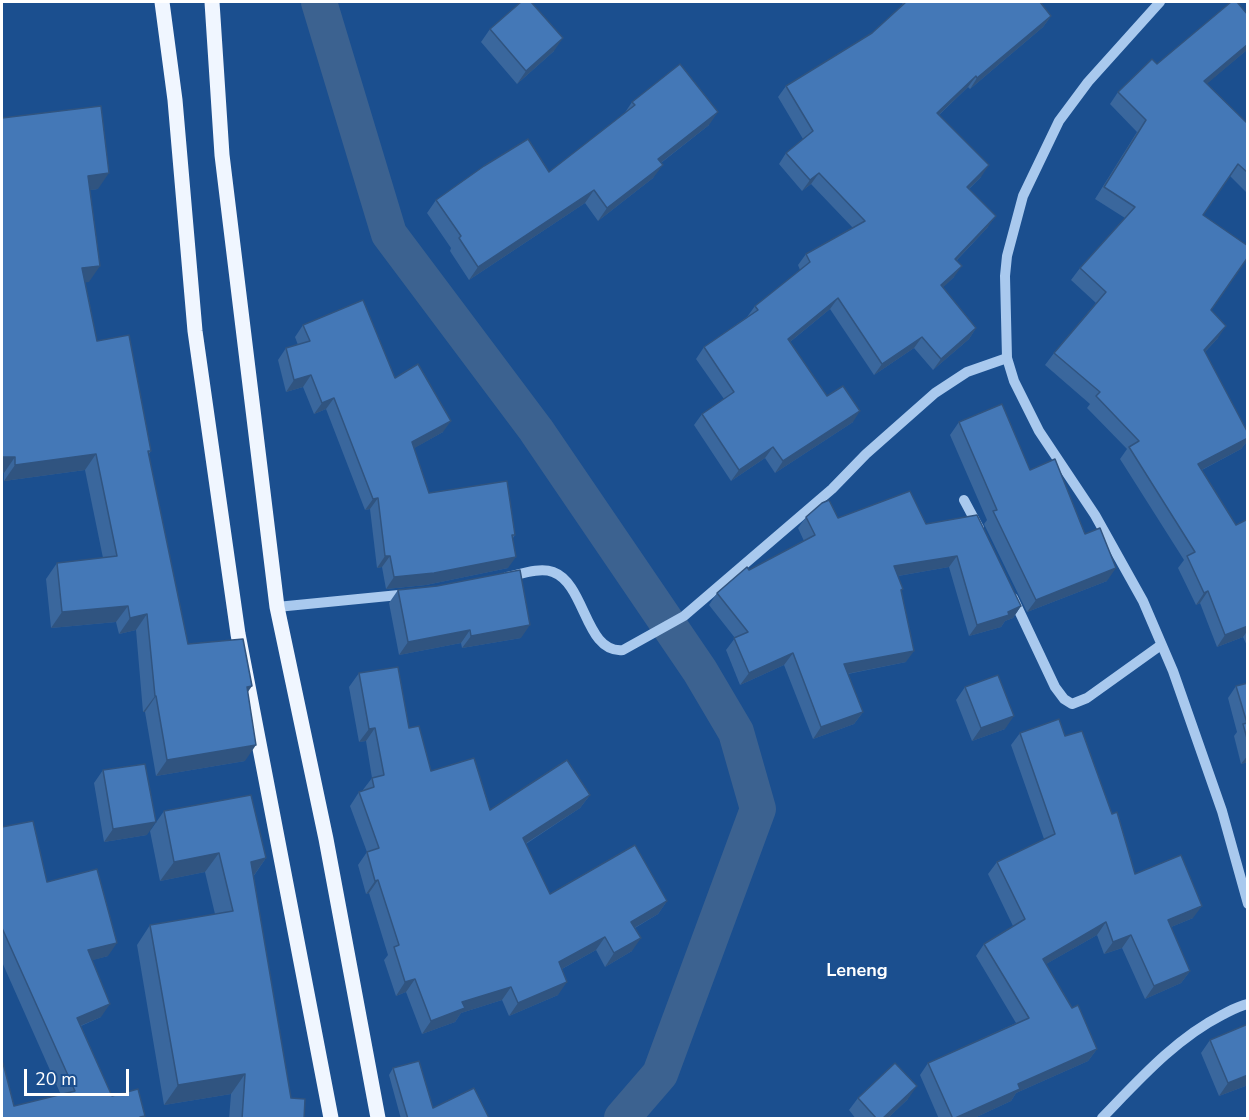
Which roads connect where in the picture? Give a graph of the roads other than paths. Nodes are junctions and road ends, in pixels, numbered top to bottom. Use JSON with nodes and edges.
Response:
{"nodes":[{"id":1,"x":162,"y":2,"type":"edge"},
{"id":2,"x":212,"y":2,"type":"edge"},
{"id":3,"x":1160,"y":2,"type":"edge"},
{"id":4,"x":1007,"y":358,"type":"junction"},
{"id":5,"x":964,"y":500,"type":"dead end"},
{"id":6,"x":984,"y":538,"type":"edge"},
{"id":7,"x":496,"y":579,"type":"edge"},
{"id":8,"x":1009,"y":590,"type":"edge"},
{"id":9,"x":415,"y":593,"type":"edge"},
{"id":10,"x":277,"y":607,"type":"junction"},
{"id":11,"x":1161,"y":645,"type":"junction"},
{"id":12,"x":1248,"y":904,"type":"edge"},
{"id":13,"x":1248,"y":1004,"type":"edge"},
{"id":14,"x":331,"y":1119,"type":"edge"},
{"id":15,"x":378,"y":1119,"type":"edge"},
{"id":16,"x":1102,"y":1119,"type":"edge"}],
"edges":[{"from":1,"to":14,"type":"main road"},
{"from":2,"to":10,"type":"main road"},
{"from":3,"to":4,"type":"street"},
{"from":4,"to":7,"type":"street"},
{"from":4,"to":11,"type":"street"},
{"from":5,"to":6,"type":"street"},
{"from":8,"to":11,"type":"street"},
{"from":9,"to":10,"type":"street"},
{"from":10,"to":15,"type":"main road"},
{"from":11,"to":12,"type":"street"},
{"from":13,"to":16,"type":"street"}]}
